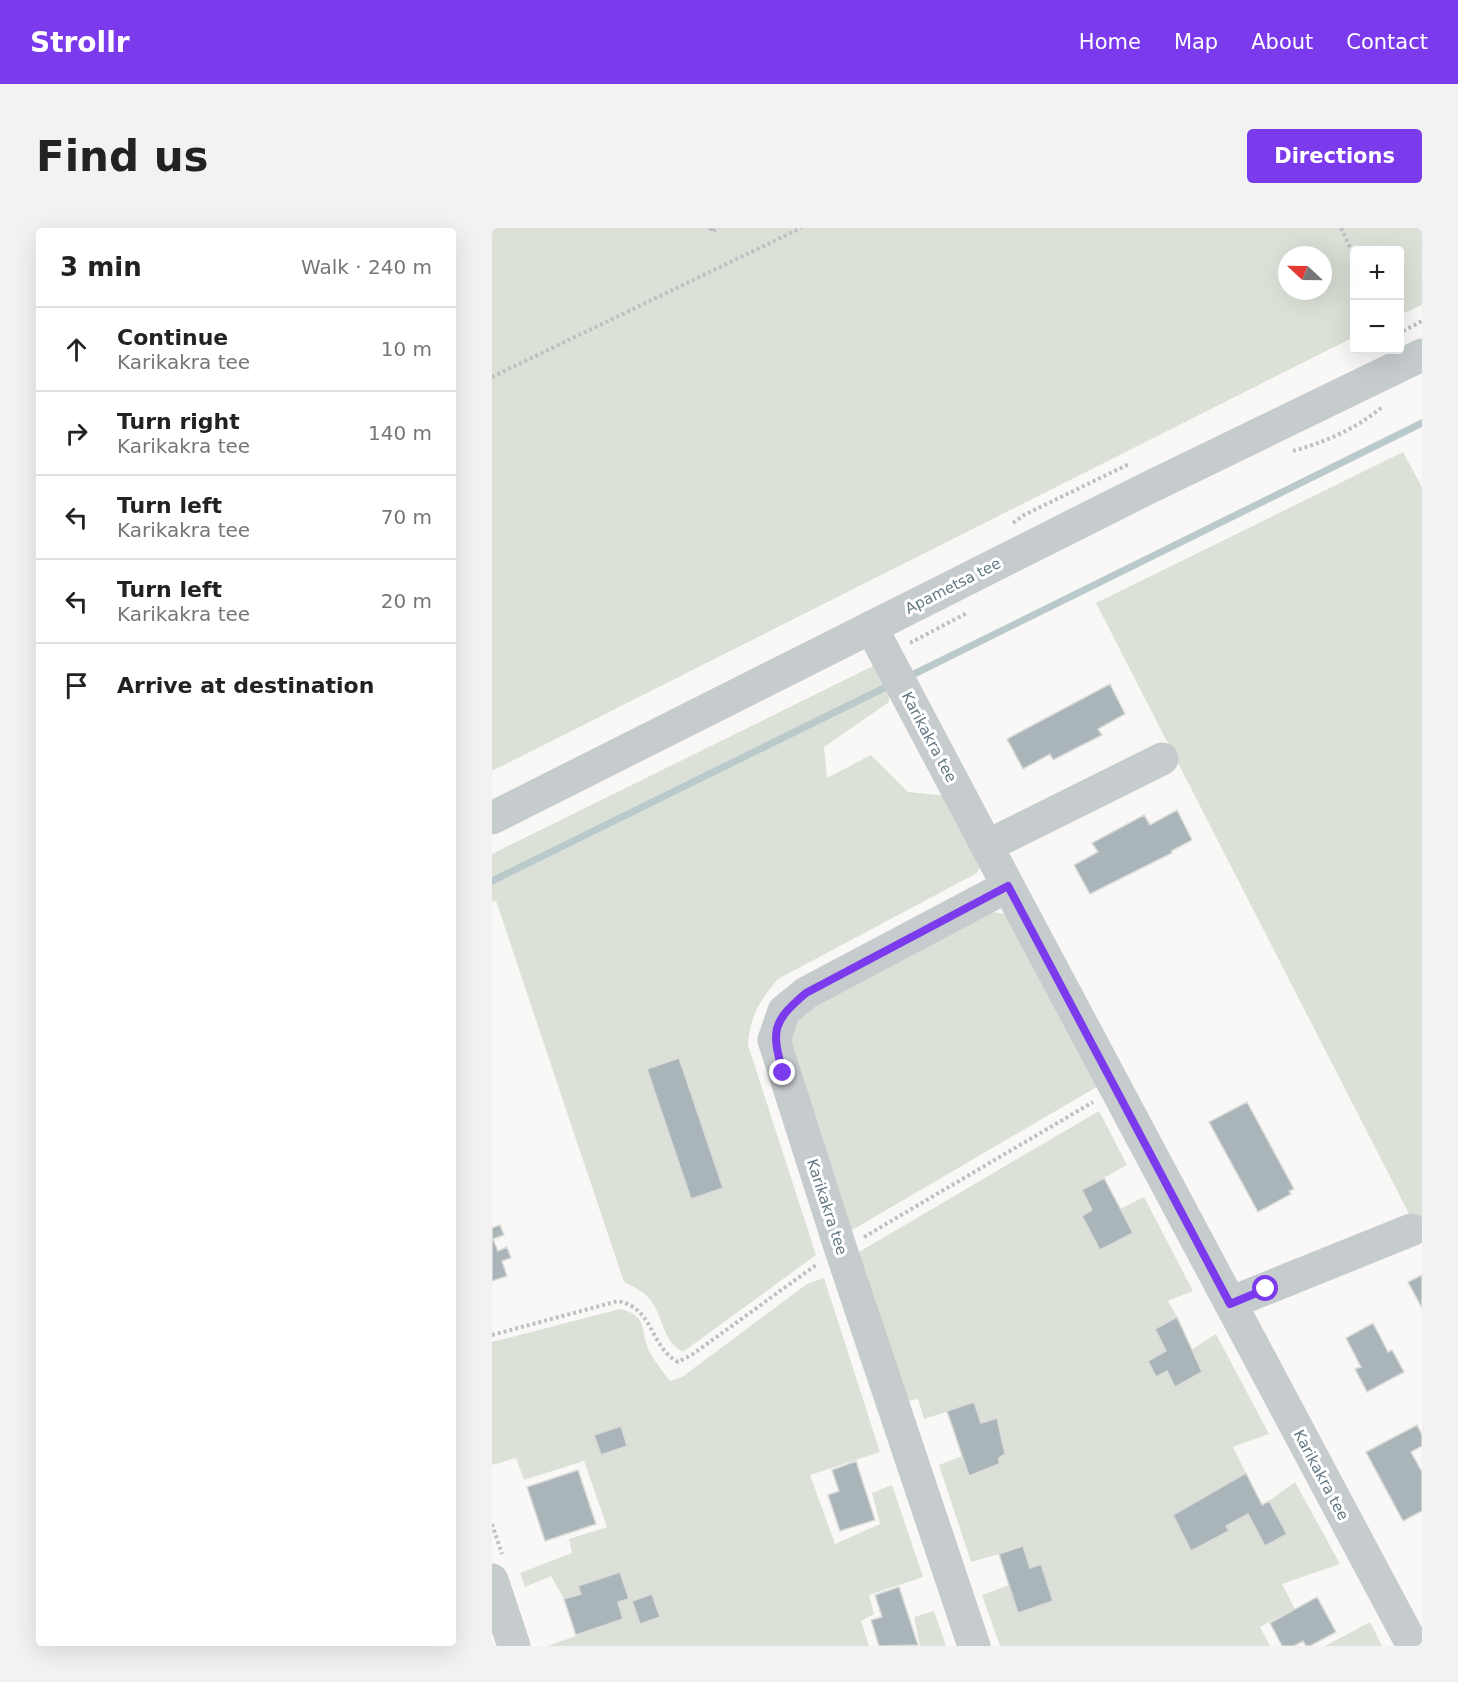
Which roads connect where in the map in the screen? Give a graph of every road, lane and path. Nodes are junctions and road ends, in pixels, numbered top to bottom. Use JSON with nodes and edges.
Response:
{"nodes":[{"id":1,"x":710,"y":228,"type":"edge"},
{"id":2,"x":719,"y":228,"type":"edge"},
{"id":3,"x":801,"y":228,"type":"edge"},
{"id":4,"x":1341,"y":228,"type":"edge"},
{"id":5,"x":1350,"y":247,"type":"edge"},
{"id":6,"x":1422,"y":321,"type":"edge"},
{"id":7,"x":1412,"y":349,"type":"edge"},
{"id":8,"x":492,"y":377,"type":"edge"},
{"id":9,"x":871,"y":627,"type":"junction"},
{"id":10,"x":1162,"y":759,"type":"dead end"},
{"id":11,"x":492,"y":818,"type":"edge"},
{"id":12,"x":987,"y":846,"type":"junction"},
{"id":13,"x":1008,"y":886,"type":"junction"},
{"id":14,"x":1411,"y":1230,"type":"dead end"},
{"id":15,"x":1230,"y":1304,"type":"junction"},
{"id":16,"x":492,"y":1580,"type":"edge"},
{"id":17,"x":514,"y":1646,"type":"edge"},
{"id":18,"x":974,"y":1646,"type":"edge"},
{"id":19,"x":1413,"y":1646,"type":"edge"}],
"edges":[{"from":1,"to":2,"type":"path"},
{"from":3,"to":8,"type":"path"},
{"from":4,"to":5,"type":"path"},
{"from":6,"to":7,"type":"path"},
{"from":7,"to":9,"type":"street","name":"Apametsa tee"},
{"from":9,"to":11,"type":"street","name":"Apametsa tee"},
{"from":9,"to":12,"type":"street","name":"Karikakra tee"},
{"from":10,"to":12,"type":"street"},
{"from":12,"to":13,"type":"street","name":"Karikakra tee"},
{"from":13,"to":15,"type":"street","name":"Karikakra tee"},
{"from":13,"to":18,"type":"street","name":"Karikakra tee"},
{"from":14,"to":15,"type":"street"},
{"from":15,"to":19,"type":"street","name":"Karikakra tee"},
{"from":16,"to":17,"type":"street"}]}
